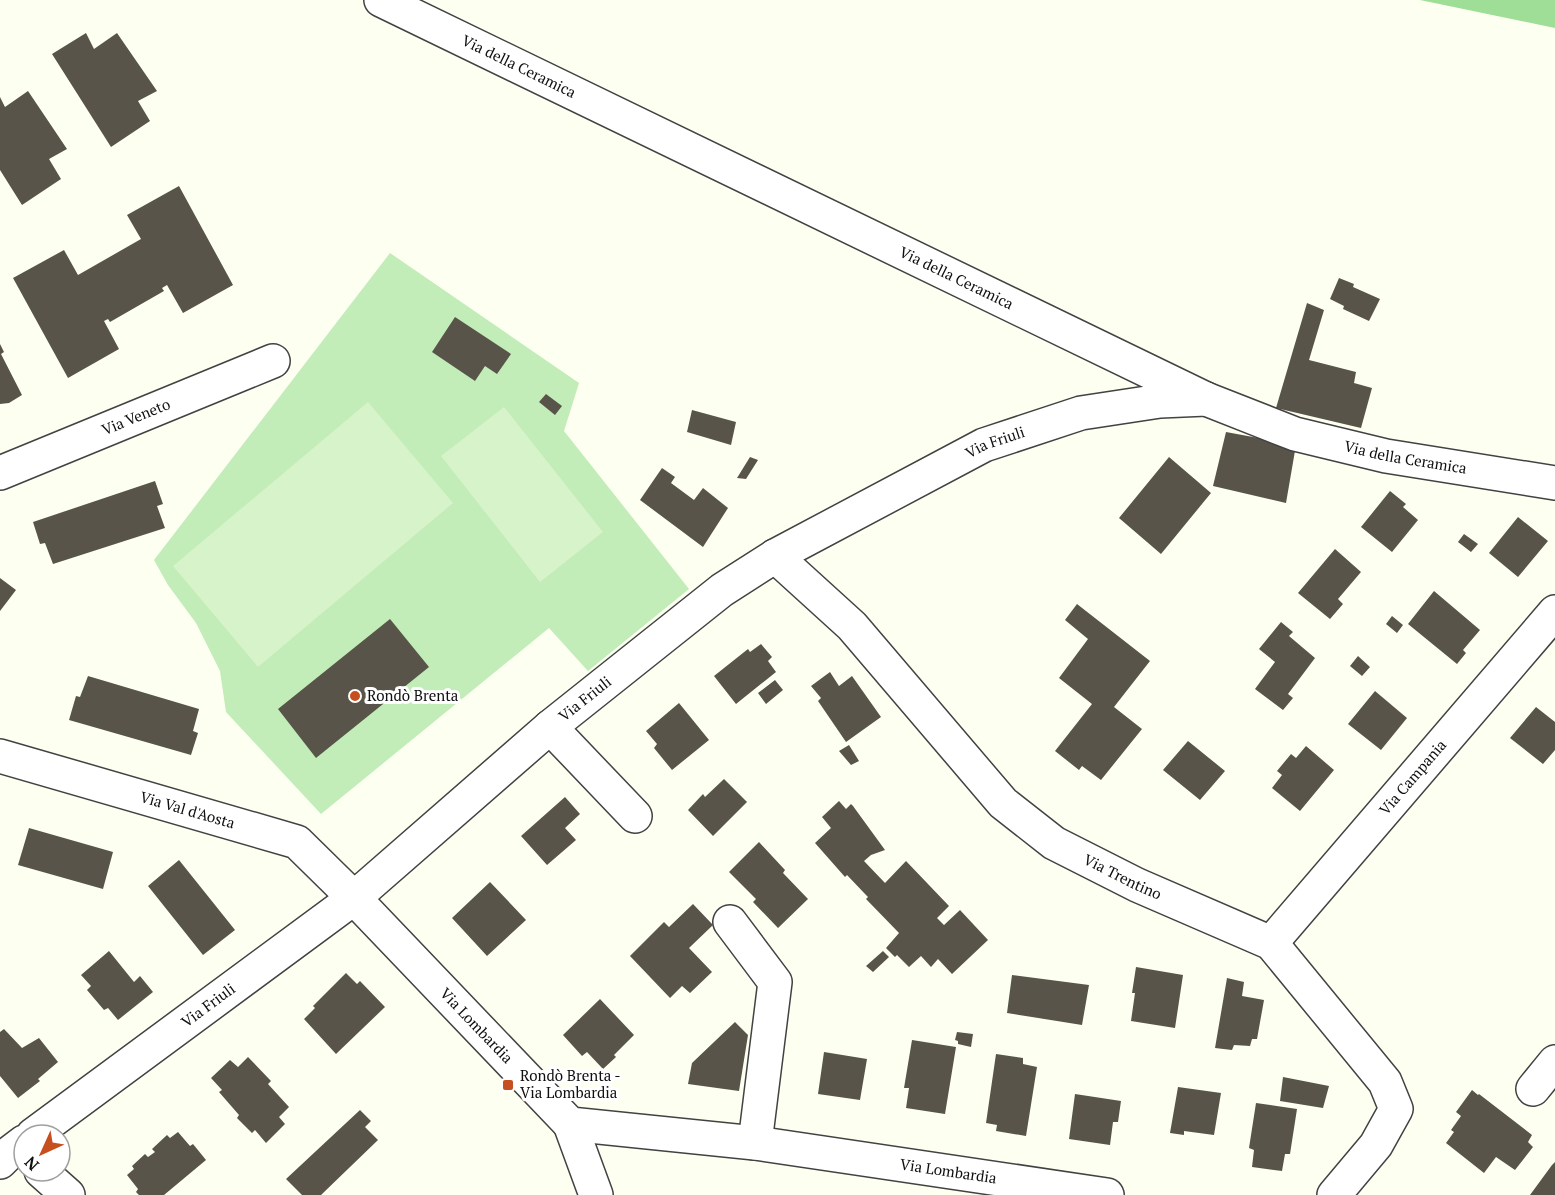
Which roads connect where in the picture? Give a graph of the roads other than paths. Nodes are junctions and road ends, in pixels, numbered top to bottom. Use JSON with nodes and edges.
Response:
{"nodes":[{"id":1,"x":381,"y":0,"type":"edge"},
{"id":2,"x":273,"y":361,"type":"dead end"},
{"id":3,"x":1206,"y":399,"type":"junction"},
{"id":4,"x":0,"y":473,"type":"edge"},
{"id":5,"x":1555,"y":483,"type":"edge"},
{"id":6,"x":775,"y":556,"type":"junction"},
{"id":7,"x":1555,"y":612,"type":"edge"},
{"id":8,"x":550,"y":727,"type":"junction"},
{"id":9,"x":0,"y":756,"type":"edge"},
{"id":10,"x":635,"y":816,"type":"dead end"},
{"id":11,"x":354,"y":898,"type":"junction"},
{"id":12,"x":730,"y":922,"type":"dead end"},
{"id":13,"x":1271,"y":943,"type":"junction"},
{"id":14,"x":1555,"y":1062,"type":"edge"},
{"id":15,"x":1533,"y":1089,"type":"dead end"},
{"id":16,"x":51,"y":1123,"type":"edge"},
{"id":17,"x":570,"y":1124,"type":"junction"},
{"id":18,"x":755,"y":1143,"type":"junction"},
{"id":19,"x":54,"y":1183,"type":"edge"},
{"id":20,"x":68,"y":1195,"type":"edge"},
{"id":21,"x":596,"y":1195,"type":"edge"},
{"id":22,"x":1107,"y":1195,"type":"edge"},
{"id":23,"x":1334,"y":1195,"type":"edge"}],
"edges":[{"from":1,"to":3,"type":"street","name":"Via della Ceramica"},
{"from":2,"to":4,"type":"street","name":"Via Veneto"},
{"from":3,"to":5,"type":"street","name":"Via della Ceramica"},
{"from":3,"to":6,"type":"street","name":"Via Friuli"},
{"from":6,"to":8,"type":"street","name":"Via Friuli"},
{"from":6,"to":13,"type":"street","name":"Via Trentino"},
{"from":7,"to":13,"type":"street","name":"Via Campania"},
{"from":8,"to":10,"type":"street"},
{"from":8,"to":11,"type":"street","name":"Via Friuli"},
{"from":9,"to":11,"type":"street","name":"Via Val d'Aosta"},
{"from":11,"to":16,"type":"street","name":"Via Friuli"},
{"from":11,"to":17,"type":"street","name":"Via Lombardia"},
{"from":12,"to":18,"type":"street"},
{"from":13,"to":23,"type":"street","name":"Via Trentino"},
{"from":14,"to":15,"type":"street"},
{"from":17,"to":18,"type":"street","name":"Via Lombardia"},
{"from":17,"to":21,"type":"street"},
{"from":18,"to":22,"type":"street","name":"Via Lombardia"},
{"from":19,"to":20,"type":"street"}]}
